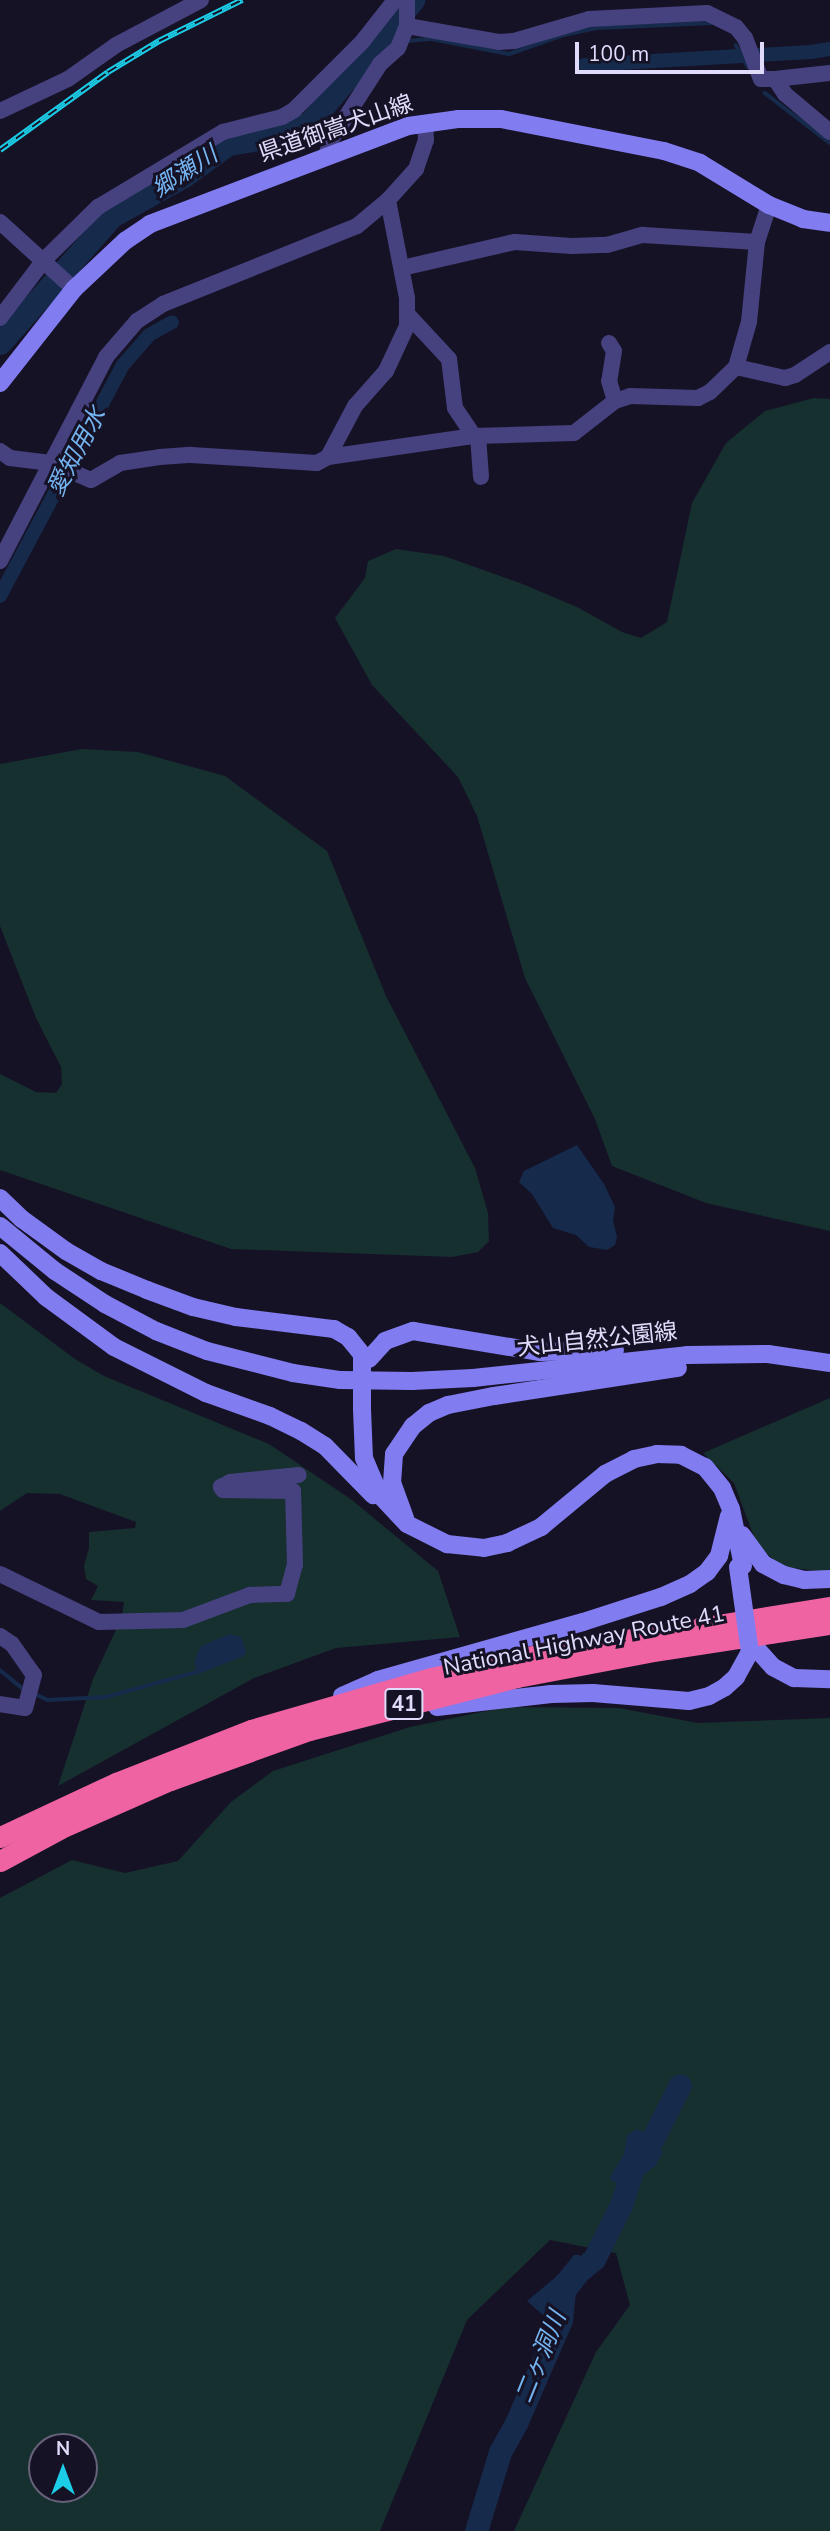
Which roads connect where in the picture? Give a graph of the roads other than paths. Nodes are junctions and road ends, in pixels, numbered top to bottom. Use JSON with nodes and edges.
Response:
{"nodes":[{"id":1,"x":201,"y":0,"type":"edge"},
{"id":2,"x":395,"y":0,"type":"edge"},
{"id":3,"x":407,"y":0,"type":"edge"},
{"id":4,"x":406,"y":29,"type":"junction"},
{"id":5,"x":830,"y":73,"type":"edge"},
{"id":6,"x":767,"y":76,"type":"junction"},
{"id":7,"x":0,"y":111,"type":"edge"},
{"id":8,"x":425,"y":123,"type":"junction"},
{"id":9,"x":830,"y":132,"type":"edge"},
{"id":10,"x":326,"y":156,"type":"junction"},
{"id":11,"x":388,"y":200,"type":"junction"},
{"id":12,"x":769,"y":205,"type":"junction"},
{"id":13,"x":2,"y":220,"type":"edge"},
{"id":14,"x":830,"y":223,"type":"edge"},
{"id":15,"x":758,"y":242,"type":"junction"},
{"id":16,"x":44,"y":260,"type":"junction"},
{"id":17,"x":402,"y":268,"type":"junction"},
{"id":18,"x":71,"y":286,"type":"junction"},
{"id":19,"x":409,"y":316,"type":"junction"},
{"id":20,"x":0,"y":318,"type":"edge"},
{"id":21,"x":609,"y":343,"type":"dead end"},
{"id":22,"x":830,"y":352,"type":"edge"},
{"id":23,"x":736,"y":367,"type":"junction"},
{"id":24,"x":0,"y":383,"type":"edge"},
{"id":25,"x":615,"y":401,"type":"junction"},
{"id":26,"x":476,"y":436,"type":"junction"},
{"id":27,"x":0,"y":451,"type":"edge"},
{"id":28,"x":328,"y":457,"type":"junction"},
{"id":29,"x":51,"y":463,"type":"junction"},
{"id":30,"x":481,"y":477,"type":"dead end"},
{"id":31,"x":0,"y":561,"type":"edge"},
{"id":32,"x":0,"y":1198,"type":"edge"},
{"id":33,"x":0,"y":1226,"type":"edge"},
{"id":34,"x":0,"y":1252,"type":"edge"},
{"id":35,"x":768,"y":1354,"type":"junction"},
{"id":36,"x":365,"y":1356,"type":"junction"},
{"id":37,"x":830,"y":1363,"type":"edge"},
{"id":38,"x":299,"y":1475,"type":"dead end"},
{"id":39,"x":390,"y":1507,"type":"junction"},
{"id":40,"x":731,"y":1509,"type":"junction"},
{"id":41,"x":407,"y":1524,"type":"junction"},
{"id":42,"x":0,"y":1573,"type":"edge"},
{"id":43,"x":830,"y":1580,"type":"edge"},
{"id":44,"x":830,"y":1606,"type":"edge"},
{"id":45,"x":830,"y":1624,"type":"edge"},
{"id":46,"x":0,"y":1636,"type":"edge"},
{"id":47,"x":752,"y":1650,"type":"junction"},
{"id":48,"x":830,"y":1679,"type":"edge"},
{"id":49,"x":0,"y":1704,"type":"edge"},
{"id":50,"x":307,"y":1721,"type":"junction"},
{"id":51,"x":0,"y":1837,"type":"edge"},
{"id":52,"x":0,"y":1861,"type":"edge"}],
"edges":[{"from":1,"to":7,"type":"street"},
{"from":2,"to":16,"type":"street"},
{"from":3,"to":4,"type":"street"},
{"from":4,"to":6,"type":"street"},
{"from":4,"to":10,"type":"street"},
{"from":5,"to":6,"type":"street"},
{"from":6,"to":9,"type":"street"},
{"from":8,"to":10,"type":"main road","name":"県道御嵩犬山線"},
{"from":8,"to":11,"type":"street"},
{"from":8,"to":12,"type":"main road","name":"県道御嵩犬山線"},
{"from":10,"to":18,"type":"main road","name":"県道御嵩犬山線"},
{"from":11,"to":17,"type":"street"},
{"from":11,"to":29,"type":"street"},
{"from":12,"to":14,"type":"main road","name":"県道御嵩犬山線"},
{"from":12,"to":15,"type":"street"},
{"from":13,"to":16,"type":"street"},
{"from":15,"to":17,"type":"street"},
{"from":15,"to":23,"type":"street"},
{"from":16,"to":18,"type":"street"},
{"from":16,"to":20,"type":"street"},
{"from":17,"to":19,"type":"street"},
{"from":18,"to":24,"type":"main road","name":"県道御嵩犬山線"},
{"from":19,"to":26,"type":"street"},
{"from":19,"to":28,"type":"street"},
{"from":21,"to":25,"type":"street"},
{"from":22,"to":23,"type":"street"},
{"from":23,"to":25,"type":"street"},
{"from":25,"to":26,"type":"street"},
{"from":26,"to":28,"type":"street"},
{"from":26,"to":30,"type":"street"},
{"from":27,"to":29,"type":"street"},
{"from":28,"to":29,"type":"street"},
{"from":29,"to":31,"type":"street"},
{"from":32,"to":36,"type":"main road"},
{"from":33,"to":35,"type":"main road","name":"犬山自然公園線"},
{"from":34,"to":39,"type":"main road"},
{"from":35,"to":36,"type":"main road"},
{"from":35,"to":37,"type":"main road","name":"犬山自然公園線"},
{"from":35,"to":41,"type":"main road"},
{"from":36,"to":39,"type":"main road","bridge":true},
{"from":38,"to":42,"type":"street"},
{"from":39,"to":41,"type":"main road"},
{"from":40,"to":41,"type":"main road"},
{"from":40,"to":43,"type":"main road"},
{"from":40,"to":47,"type":"main road","bridge":true},
{"from":40,"to":50,"type":"main road"},
{"from":44,"to":50,"type":"highway","name":"National Highway Route 41","number":"41"},
{"from":45,"to":50,"type":"highway","name":"National Highway Route 41","number":"41"},
{"from":46,"to":49,"type":"street"},
{"from":47,"to":48,"type":"main road"},
{"from":47,"to":50,"type":"main road"},
{"from":50,"to":51,"type":"highway","name":"National Highway Route 41","number":"41"},
{"from":50,"to":52,"type":"highway","name":"National Highway Route 41","number":"41"}]}
